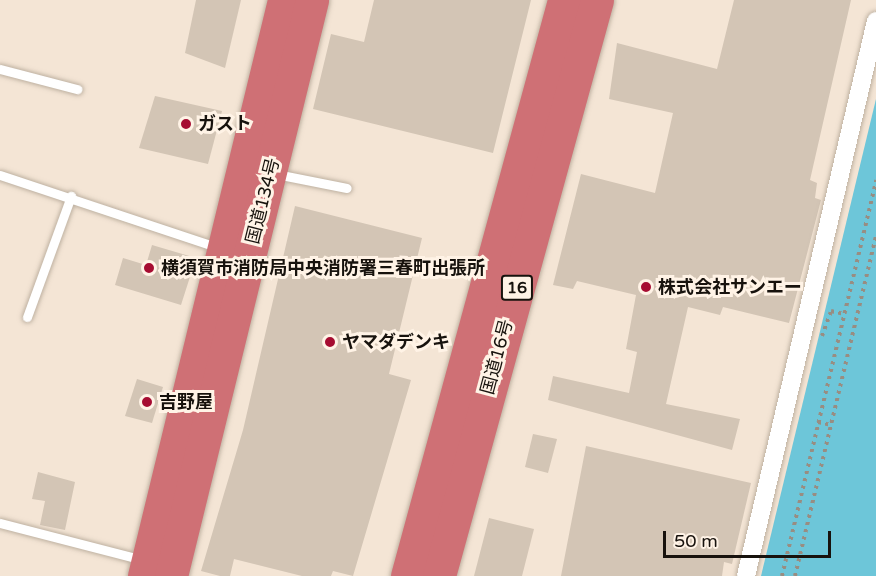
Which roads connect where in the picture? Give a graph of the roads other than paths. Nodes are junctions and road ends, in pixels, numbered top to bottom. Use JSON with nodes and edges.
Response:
{"nodes":[{"id":1,"x":284,"y":0,"type":"edge"},
{"id":2,"x":312,"y":0,"type":"edge"},
{"id":3,"x":564,"y":0,"type":"edge"},
{"id":4,"x":597,"y":0,"type":"edge"},
{"id":5,"x":876,"y":21,"type":"edge"},
{"id":6,"x":0,"y":69,"type":"edge"},
{"id":7,"x":77,"y":89,"type":"dead end"},
{"id":8,"x":257,"y":171,"type":"junction"},
{"id":9,"x":0,"y":175,"type":"edge"},
{"id":10,"x":347,"y":188,"type":"dead end"},
{"id":11,"x":70,"y":196,"type":"junction"},
{"id":12,"x":225,"y":249,"type":"junction"},
{"id":13,"x":27,"y":317,"type":"dead end"},
{"id":14,"x":0,"y":523,"type":"edge"},
{"id":15,"x":154,"y":571,"type":"edge"},
{"id":16,"x":407,"y":576,"type":"edge"},
{"id":17,"x":439,"y":576,"type":"edge"},
{"id":18,"x":746,"y":576,"type":"edge"}],
"edges":[{"from":1,"to":8,"type":"highway","name":"国道134号"},
{"from":2,"to":8,"type":"highway","name":"国道134号"},
{"from":3,"to":16,"type":"highway","name":"国道16号","number":"16"},
{"from":4,"to":17,"type":"highway","name":"国道16号","number":"16"},
{"from":5,"to":18,"type":"street"},
{"from":6,"to":7,"type":"lane"},
{"from":8,"to":10,"type":"lane"},
{"from":8,"to":12,"type":"highway","name":"国道134号"},
{"from":8,"to":15,"type":"highway","name":"国道134号"},
{"from":9,"to":11,"type":"lane"},
{"from":11,"to":12,"type":"lane"},
{"from":11,"to":13,"type":"lane"},
{"from":12,"to":15,"type":"highway","name":"国道134号"},
{"from":14,"to":15,"type":"lane"}]}
